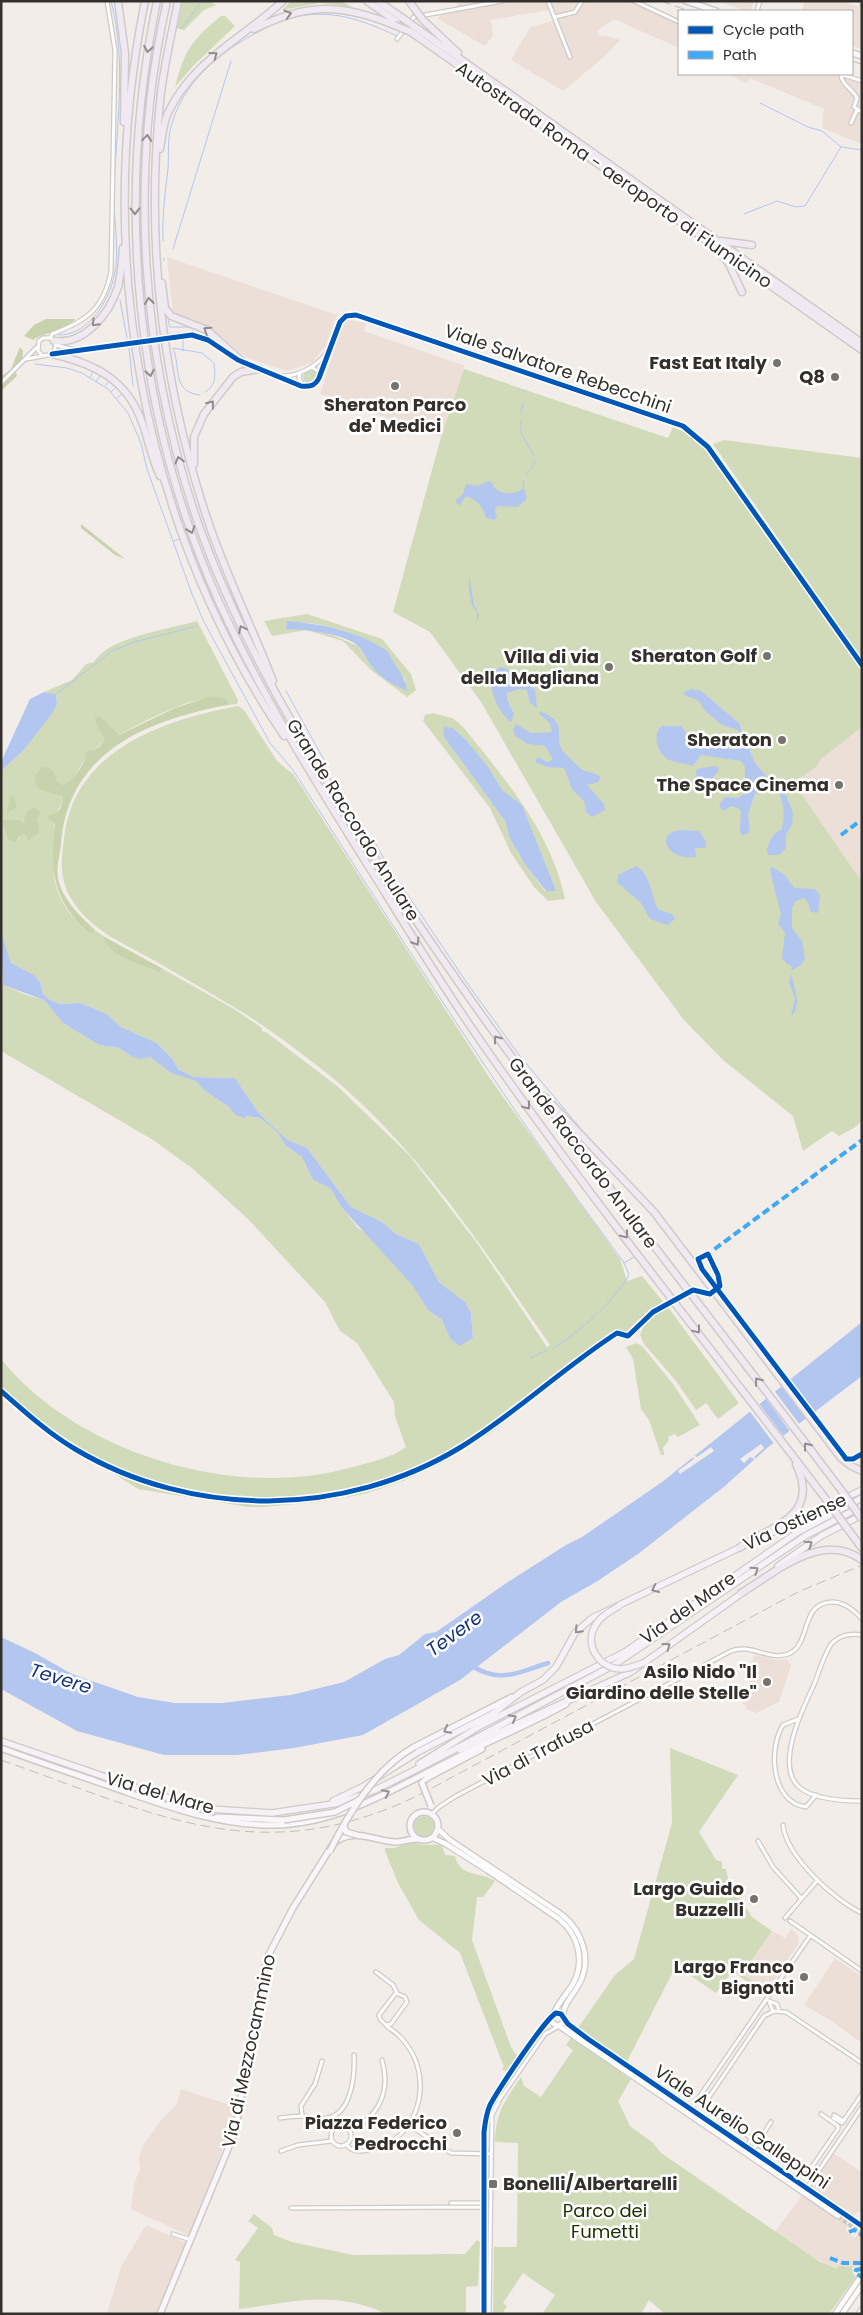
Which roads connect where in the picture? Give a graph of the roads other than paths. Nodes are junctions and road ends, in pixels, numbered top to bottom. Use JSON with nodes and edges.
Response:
{"nodes":[{"id":1,"x":107,"y":1,"type":"edge"},
{"id":2,"x":118,"y":1,"type":"edge"},
{"id":3,"x":145,"y":1,"type":"edge"},
{"id":4,"x":157,"y":1,"type":"edge"},
{"id":5,"x":167,"y":1,"type":"edge"},
{"id":6,"x":178,"y":1,"type":"edge"},
{"id":7,"x":283,"y":1,"type":"edge"},
{"id":8,"x":367,"y":1,"type":"edge"},
{"id":9,"x":378,"y":1,"type":"edge"},
{"id":10,"x":409,"y":1,"type":"edge"},
{"id":11,"x":502,"y":1,"type":"edge"},
{"id":12,"x":548,"y":1,"type":"edge"},
{"id":13,"x":582,"y":1,"type":"edge"},
{"id":14,"x":634,"y":1,"type":"edge"},
{"id":15,"x":686,"y":1,"type":"edge"},
{"id":16,"x":713,"y":10,"type":"edge"},
{"id":17,"x":555,"y":16,"type":"junction"},
{"id":18,"x":397,"y":22,"type":"junction"},
{"id":19,"x":678,"y":22,"type":"edge"},
{"id":20,"x":413,"y":30,"type":"junction"},
{"id":21,"x":244,"y":34,"type":"junction"},
{"id":22,"x":398,"y":39,"type":"dead end"},
{"id":23,"x":570,"y":57,"type":"dead end"},
{"id":24,"x":840,"y":75,"type":"edge"},
{"id":25,"x":843,"y":75,"type":"edge"},
{"id":26,"x":862,"y":81,"type":"edge"},
{"id":27,"x":494,"y":83,"type":"junction"},
{"id":28,"x":860,"y":98,"type":"edge"},
{"id":29,"x":857,"y":110,"type":"junction"},
{"id":30,"x":862,"y":112,"type":"edge"},
{"id":31,"x":851,"y":122,"type":"dead end"},
{"id":32,"x":126,"y":158,"type":"junction"},
{"id":33,"x":155,"y":190,"type":"junction"},
{"id":34,"x":125,"y":230,"type":"junction"},
{"id":35,"x":717,"y":240,"type":"junction"},
{"id":36,"x":710,"y":243,"type":"junction"},
{"id":37,"x":752,"y":245,"type":"dead end"},
{"id":38,"x":156,"y":246,"type":"junction"},
{"id":39,"x":742,"y":292,"type":"dead end"},
{"id":40,"x":53,"y":341,"type":"junction"},
{"id":41,"x":862,"y":343,"type":"edge"},
{"id":42,"x":37,"y":347,"type":"junction"},
{"id":43,"x":78,"y":350,"type":"junction"},
{"id":44,"x":862,"y":350,"type":"edge"},
{"id":45,"x":328,"y":351,"type":"junction"},
{"id":46,"x":52,"y":354,"type":"junction"},
{"id":47,"x":42,"y":355,"type":"junction"},
{"id":48,"x":27,"y":359,"type":"junction"},
{"id":49,"x":244,"y":363,"type":"junction"},
{"id":50,"x":311,"y":367,"type":"junction"},
{"id":51,"x":260,"y":369,"type":"junction"},
{"id":52,"x":300,"y":373,"type":"junction"},
{"id":53,"x":280,"y":376,"type":"junction"},
{"id":54,"x":319,"y":378,"type":"junction"},
{"id":55,"x":1,"y":383,"type":"edge"},
{"id":56,"x":304,"y":386,"type":"junction"},
{"id":57,"x":169,"y":495,"type":"junction"},
{"id":58,"x":201,"y":499,"type":"junction"},
{"id":59,"x":862,"y":665,"type":"edge"},
{"id":60,"x":281,"y":703,"type":"junction"},
{"id":61,"x":307,"y":767,"type":"junction"},
{"id":62,"x":526,"y":1078,"type":"junction"},
{"id":63,"x":786,"y":1446,"type":"junction"},
{"id":64,"x":862,"y":1471,"type":"edge"},
{"id":65,"x":862,"y":1490,"type":"edge"},
{"id":66,"x":862,"y":1498,"type":"edge"},
{"id":67,"x":862,"y":1506,"type":"edge"},
{"id":68,"x":862,"y":1515,"type":"edge"},
{"id":69,"x":862,"y":1519,"type":"edge"},
{"id":70,"x":739,"y":1548,"type":"junction"},
{"id":71,"x":862,"y":1548,"type":"edge"},
{"id":72,"x":862,"y":1560,"type":"edge"},
{"id":73,"x":741,"y":1593,"type":"junction"},
{"id":74,"x":619,"y":1606,"type":"junction"},
{"id":75,"x":862,"y":1619,"type":"edge"},
{"id":76,"x":862,"y":1630,"type":"edge"},
{"id":77,"x":855,"y":1634,"type":"junction"},
{"id":78,"x":862,"y":1635,"type":"edge"},
{"id":79,"x":643,"y":1663,"type":"junction"},
{"id":80,"x":595,"y":1688,"type":"junction"},
{"id":81,"x":521,"y":1692,"type":"junction"},
{"id":82,"x":799,"y":1719,"type":"junction"},
{"id":83,"x":500,"y":1738,"type":"junction"},
{"id":84,"x":1,"y":1741,"type":"edge"},
{"id":85,"x":1,"y":1748,"type":"edge"},
{"id":86,"x":427,"y":1764,"type":"junction"},
{"id":87,"x":407,"y":1773,"type":"junction"},
{"id":88,"x":368,"y":1791,"type":"junction"},
{"id":89,"x":816,"y":1795,"type":"junction"},
{"id":90,"x":862,"y":1801,"type":"edge"},
{"id":91,"x":315,"y":1808,"type":"junction"},
{"id":92,"x":188,"y":1812,"type":"junction"},
{"id":93,"x":431,"y":1814,"type":"junction"},
{"id":94,"x":345,"y":1823,"type":"junction"},
{"id":95,"x":783,"y":1825,"type":"dead end"},
{"id":96,"x":438,"y":1828,"type":"junction"},
{"id":97,"x":358,"y":1835,"type":"junction"},
{"id":98,"x":433,"y":1838,"type":"junction"},
{"id":99,"x":418,"y":1839,"type":"junction"},
{"id":100,"x":758,"y":1842,"type":"dead end"},
{"id":101,"x":330,"y":1851,"type":"junction"},
{"id":102,"x":817,"y":1881,"type":"junction"},
{"id":103,"x":801,"y":1898,"type":"junction"},
{"id":104,"x":862,"y":1913,"type":"edge"},
{"id":105,"x":785,"y":1918,"type":"dead end"},
{"id":106,"x":790,"y":1922,"type":"dead end"},
{"id":107,"x":810,"y":1936,"type":"junction"},
{"id":108,"x":862,"y":1971,"type":"edge"},
{"id":109,"x":376,"y":1972,"type":"dead end"},
{"id":110,"x":398,"y":1993,"type":"junction"},
{"id":111,"x":768,"y":2000,"type":"junction"},
{"id":112,"x":780,"y":2011,"type":"junction"},
{"id":113,"x":773,"y":2012,"type":"junction"},
{"id":114,"x":552,"y":2015,"type":"junction"},
{"id":115,"x":563,"y":2018,"type":"junction"},
{"id":116,"x":391,"y":2024,"type":"junction"},
{"id":117,"x":386,"y":2025,"type":"junction"},
{"id":118,"x":559,"y":2026,"type":"junction"},
{"id":119,"x":395,"y":2032,"type":"junction"},
{"id":120,"x":574,"y":2032,"type":"junction"},
{"id":121,"x":354,"y":2055,"type":"dead end"},
{"id":122,"x":382,"y":2060,"type":"dead end"},
{"id":123,"x":322,"y":2061,"type":"dead end"},
{"id":124,"x":862,"y":2062,"type":"edge"},
{"id":125,"x":625,"y":2067,"type":"junction"},
{"id":126,"x":862,"y":2094,"type":"edge"},
{"id":127,"x":862,"y":2107,"type":"edge"},
{"id":128,"x":691,"y":2109,"type":"junction"},
{"id":129,"x":820,"y":2114,"type":"dead end"},
{"id":130,"x":302,"y":2116,"type":"junction"},
{"id":131,"x":834,"y":2116,"type":"dead end"},
{"id":132,"x":280,"y":2118,"type":"dead end"},
{"id":133,"x":328,"y":2118,"type":"junction"},
{"id":134,"x":771,"y":2122,"type":"dead end"},
{"id":135,"x":409,"y":2125,"type":"junction"},
{"id":136,"x":335,"y":2127,"type":"junction"},
{"id":137,"x":350,"y":2130,"type":"junction"},
{"id":138,"x":332,"y":2141,"type":"junction"},
{"id":139,"x":757,"y":2144,"type":"junction"},
{"id":140,"x":346,"y":2145,"type":"junction"},
{"id":141,"x":747,"y":2147,"type":"junction"},
{"id":142,"x":281,"y":2151,"type":"dead end"},
{"id":143,"x":752,"y":2151,"type":"junction"},
{"id":144,"x":484,"y":2154,"type":"junction"},
{"id":145,"x":490,"y":2154,"type":"junction"},
{"id":146,"x":806,"y":2188,"type":"junction"},
{"id":147,"x":451,"y":2203,"type":"dead end"},
{"id":148,"x":484,"y":2205,"type":"junction"},
{"id":149,"x":291,"y":2208,"type":"dead end"},
{"id":150,"x":173,"y":2234,"type":"dead end"},
{"id":151,"x":191,"y":2241,"type":"junction"},
{"id":152,"x":859,"y":2279,"type":"dead end"},
{"id":153,"x":862,"y":2285,"type":"edge"},
{"id":154,"x":862,"y":2308,"type":"edge"},
{"id":155,"x":160,"y":2314,"type":"edge"},
{"id":156,"x":484,"y":2314,"type":"edge"},
{"id":157,"x":489,"y":2314,"type":"edge"},
{"id":158,"x":835,"y":2314,"type":"edge"},
{"id":159,"x":842,"y":2314,"type":"edge"},
{"id":160,"x":858,"y":2314,"type":"edge"}],
"edges":[{"from":1,"to":40,"type":"street"},
{"from":2,"to":32,"type":"highway"},
{"from":3,"to":32,"type":"highway","name":"Grande Raccordo Anulare"},
{"from":4,"to":61,"type":"highway","name":"Grande Raccordo Anulare","one_way":true},
{"from":60,"to":5,"type":"highway","name":"Grande Raccordo Anulare","one_way":true},
{"from":6,"to":33,"type":"highway"},
{"from":7,"to":21,"type":"highway"},
{"from":8,"to":18,"type":"highway","name":"Autostrada Roma - aeroporto di Fiumicino"},
{"from":9,"to":18,"type":"highway","name":"Autostrada Roma - aeroporto di Fiumicino"},
{"from":10,"to":27,"type":"highway","bridge":true},
{"from":11,"to":22,"type":"street"},
{"from":12,"to":17,"type":"street"},
{"from":13,"to":17,"type":"street"},
{"from":14,"to":19,"type":"street"},
{"from":15,"to":16,"type":"main road"},
{"from":17,"to":23,"type":"street"},
{"from":18,"to":20,"type":"highway","name":"Autostrada Roma - aeroporto di Fiumicino","bridge":true},
{"from":18,"to":20,"type":"highway","bridge":true},
{"from":21,"to":18,"type":"highway","one_way":true},
{"from":20,"to":27,"type":"highway","name":"Autostrada Roma - aeroporto di Fiumicino"},
{"from":20,"to":36,"type":"highway","name":"Autostrada Roma - aeroporto di Fiumicino"},
{"from":33,"to":21,"type":"highway","one_way":true},
{"from":24,"to":28,"type":"street"},
{"from":25,"to":26,"type":"street"},
{"from":27,"to":35,"type":"highway","name":"Autostrada Roma - aeroporto di Fiumicino"},
{"from":28,"to":29,"type":"street"},
{"from":29,"to":30,"type":"street"},
{"from":29,"to":31,"type":"street"},
{"from":32,"to":34,"type":"highway","name":"Grande Raccordo Anulare"},
{"from":33,"to":38,"type":"highway"},
{"from":34,"to":40,"type":"highway","one_way":true},
{"from":34,"to":57,"type":"highway","name":"Grande Raccordo Anulare"},
{"from":35,"to":37,"type":"highway"},
{"from":35,"to":41,"type":"highway","name":"Autostrada Roma - aeroporto di Fiumicino"},
{"from":36,"to":39,"type":"highway"},
{"from":36,"to":44,"type":"highway","name":"Autostrada Roma - aeroporto di Fiumicino"},
{"from":49,"to":38,"type":"highway","one_way":true},
{"from":38,"to":58,"type":"highway"},
{"from":40,"to":42,"type":"street"},
{"from":40,"to":43,"type":"street","name":"Viale Salvatore Rebecchini"},
{"from":40,"to":46,"type":"street"},
{"from":42,"to":47,"type":"street"},
{"from":42,"to":48,"type":"street"},
{"from":43,"to":46,"type":"street","name":"Viale Salvatore Rebecchini"},
{"from":43,"to":49,"type":"street","name":"Viale Salvatore Rebecchini","bridge":true},
{"from":45,"to":50,"type":"street","name":"Viale Salvatore Rebecchini"},
{"from":45,"to":54,"type":"street","name":"Viale Salvatore Rebecchini"},
{"from":45,"to":59,"type":"street","name":"Viale Salvatore Rebecchini"},
{"from":46,"to":47,"type":"street","name":"Viale Salvatore Rebecchini"},
{"from":46,"to":57,"type":"highway"},
{"from":47,"to":48,"type":"street","name":"Viale Salvatore Rebecchini"},
{"from":48,"to":55,"type":"street"},
{"from":49,"to":51,"type":"street","name":"Viale Salvatore Rebecchini"},
{"from":50,"to":52,"type":"street","name":"Viale Salvatore Rebecchini"},
{"from":50,"to":54,"type":"street"},
{"from":51,"to":53,"type":"street","name":"Viale Salvatore Rebecchini"},
{"from":58,"to":51,"type":"highway","one_way":true},
{"from":52,"to":53,"type":"street","name":"Viale Salvatore Rebecchini"},
{"from":52,"to":56,"type":"street"},
{"from":53,"to":56,"type":"street","name":"Viale Salvatore Rebecchini"},
{"from":54,"to":56,"type":"street"},
{"from":57,"to":61,"type":"highway","name":"Grande Raccordo Anulare"},
{"from":58,"to":60,"type":"highway"},
{"from":62,"to":60,"type":"highway","name":"Grande Raccordo Anulare","one_way":true},
{"from":61,"to":63,"type":"highway","name":"Grande Raccordo Anulare","one_way":true},
{"from":62,"to":64,"type":"highway"},
{"from":69,"to":62,"type":"highway","name":"Grande Raccordo Anulare","one_way":true,"bridge":true},
{"from":63,"to":70,"type":"highway"},
{"from":63,"to":71,"type":"highway","name":"Grande Raccordo Anulare","bridge":true},
{"from":65,"to":70,"type":"main road","name":"Via Ostiense"},
{"from":66,"to":87,"type":"main road","name":"Via del Mare"},
{"from":86,"to":67,"type":"main road","name":"Via del Mare","one_way":true},
{"from":73,"to":68,"type":"main road","name":"Via Ostiense","one_way":true},
{"from":70,"to":74,"type":"main road","name":"Via Ostiense","one_way":true},
{"from":72,"to":73,"type":"highway"},
{"from":79,"to":73,"type":"main road","name":"Via Ostiense","one_way":true},
{"from":74,"to":79,"type":"main road","bridge":true},
{"from":74,"to":81,"type":"main road","one_way":true,"bridge":true},
{"from":75,"to":93,"type":"street","name":"Via di Trafusa"},
{"from":76,"to":77,"type":"street"},
{"from":77,"to":78,"type":"street"},
{"from":77,"to":82,"type":"street"},
{"from":79,"to":80,"type":"main road","name":"Via Ostiense","bridge":true},
{"from":80,"to":83,"type":"main road"},
{"from":80,"to":86,"type":"main road","name":"Via Ostiense"},
{"from":81,"to":88,"type":"main road","one_way":true,"bridge":true},
{"from":81,"to":91,"type":"main road"},
{"from":82,"to":89,"type":"street"},
{"from":82,"to":89,"type":"street"},
{"from":92,"to":83,"type":"main road","one_way":true},
{"from":83,"to":93,"type":"main road","bridge":true},
{"from":84,"to":91,"type":"main road","name":"Via del Mare"},
{"from":85,"to":92,"type":"main road"},
{"from":86,"to":87,"type":"main road","name":"Via del Mare"},
{"from":87,"to":91,"type":"main road","name":"Via del Mare"},
{"from":88,"to":92,"type":"main road","bridge":true},
{"from":88,"to":94,"type":"main road","name":"Via di Mezzocammino","bridge":true},
{"from":89,"to":90,"type":"street"},
{"from":93,"to":96,"type":"main road"},
{"from":93,"to":99,"type":"main road"},
{"from":94,"to":97,"type":"main road","bridge":true},
{"from":94,"to":101,"type":"main road","name":"Via di Mezzocammino","bridge":true},
{"from":95,"to":102,"type":"street"},
{"from":96,"to":98,"type":"main road"},
{"from":96,"to":115,"type":"street"},
{"from":97,"to":99,"type":"main road","name":"Via di Mezzocammino"},
{"from":97,"to":101,"type":"main road","name":"Via di Mezzocammino","bridge":true},
{"from":98,"to":99,"type":"main road"},
{"from":98,"to":114,"type":"street"},
{"from":100,"to":103,"type":"street"},
{"from":101,"to":151,"type":"main road","name":"Via di Mezzocammino"},
{"from":102,"to":103,"type":"street"},
{"from":102,"to":104,"type":"street"},
{"from":103,"to":105,"type":"street"},
{"from":106,"to":107,"type":"street"},
{"from":107,"to":108,"type":"street"},
{"from":107,"to":111,"type":"street"},
{"from":109,"to":110,"type":"street"},
{"from":110,"to":116,"type":"street"},
{"from":110,"to":117,"type":"street"},
{"from":111,"to":112,"type":"street"},
{"from":111,"to":113,"type":"street"},
{"from":111,"to":128,"type":"street"},
{"from":112,"to":113,"type":"street"},
{"from":112,"to":124,"type":"street"},
{"from":113,"to":141,"type":"street"},
{"from":114,"to":115,"type":"street"},
{"from":114,"to":118,"type":"street"},
{"from":114,"to":144,"type":"street"},
{"from":115,"to":118,"type":"street"},
{"from":115,"to":120,"type":"street"},
{"from":116,"to":117,"type":"street"},
{"from":116,"to":119,"type":"street"},
{"from":117,"to":119,"type":"street"},
{"from":118,"to":120,"type":"street"},
{"from":118,"to":145,"type":"street"},
{"from":119,"to":135,"type":"street"},
{"from":120,"to":125,"type":"street"},
{"from":121,"to":133,"type":"street"},
{"from":122,"to":137,"type":"street"},
{"from":123,"to":130,"type":"street"},
{"from":125,"to":128,"type":"street","name":"Viale Aurelio Galleppini"},
{"from":125,"to":146,"type":"street","name":"Viale Aurelio Galleppini"},
{"from":126,"to":131,"type":"street"},
{"from":127,"to":146,"type":"street"},
{"from":128,"to":141,"type":"street","name":"Viale Aurelio Galleppini"},
{"from":129,"to":139,"type":"street"},
{"from":130,"to":132,"type":"street"},
{"from":130,"to":133,"type":"street"},
{"from":133,"to":136,"type":"street"},
{"from":134,"to":139,"type":"street"},
{"from":135,"to":140,"type":"street"},
{"from":135,"to":144,"type":"street"},
{"from":136,"to":137,"type":"street"},
{"from":136,"to":138,"type":"street"},
{"from":137,"to":140,"type":"street"},
{"from":138,"to":140,"type":"street"},
{"from":138,"to":142,"type":"street"},
{"from":139,"to":143,"type":"street"},
{"from":141,"to":143,"type":"street","name":"Viale Aurelio Galleppini"},
{"from":143,"to":146,"type":"street","name":"Viale Aurelio Galleppini"},
{"from":144,"to":145,"type":"street"},
{"from":144,"to":148,"type":"street"},
{"from":145,"to":157,"type":"street"},
{"from":147,"to":148,"type":"street"},
{"from":148,"to":149,"type":"street"},
{"from":148,"to":156,"type":"street"},
{"from":150,"to":151,"type":"street"},
{"from":151,"to":155,"type":"main road","name":"Via di Mezzocammino"},
{"from":152,"to":158,"type":"street"},
{"from":153,"to":159,"type":"street"},
{"from":154,"to":160,"type":"street"}]}
